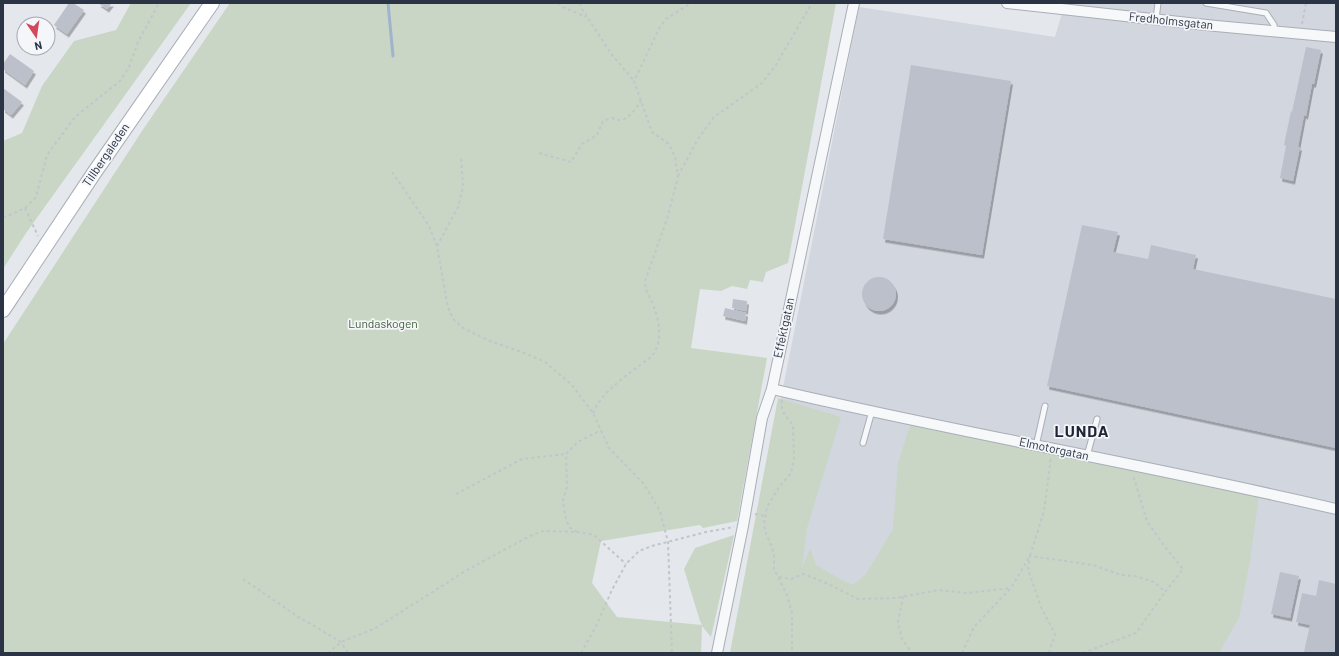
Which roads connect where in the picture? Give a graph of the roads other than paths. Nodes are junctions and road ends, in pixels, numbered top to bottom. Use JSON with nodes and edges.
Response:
{"nodes":[{"id":1,"x":212,"y":3,"type":"edge"},
{"id":2,"x":854,"y":3,"type":"edge"},
{"id":3,"x":1007,"y":3,"type":"edge"},
{"id":4,"x":1158,"y":3,"type":"edge"},
{"id":5,"x":1206,"y":3,"type":"edge"},
{"id":6,"x":1156,"y":20,"type":"junction"},
{"id":7,"x":1275,"y":32,"type":"junction"},
{"id":8,"x":1336,"y":37,"type":"edge"},
{"id":9,"x":3,"y":310,"type":"edge"},
{"id":10,"x":772,"y":389,"type":"junction"},
{"id":11,"x":1045,"y":406,"type":"dead end"},
{"id":12,"x":872,"y":411,"type":"junction"},
{"id":13,"x":1097,"y":419,"type":"dead end"},
{"id":14,"x":863,"y":443,"type":"dead end"},
{"id":15,"x":1036,"y":446,"type":"junction"},
{"id":16,"x":1087,"y":456,"type":"junction"},
{"id":17,"x":1336,"y":509,"type":"edge"},
{"id":18,"x":717,"y":653,"type":"edge"}],
"edges":[{"from":1,"to":9,"type":"main road","name":"Tillbergaleden"},
{"from":2,"to":10,"type":"street","name":"Effektgatan"},
{"from":3,"to":6,"type":"street","name":"Fredholmsgatan"},
{"from":4,"to":6,"type":"lane"},
{"from":5,"to":7,"type":"lane"},
{"from":6,"to":7,"type":"street","name":"Fredholmsgatan"},
{"from":7,"to":8,"type":"street","name":"Fredholmsgatan"},
{"from":10,"to":12,"type":"street","name":"Elmotorgatan"},
{"from":10,"to":18,"type":"street","name":"Effektgatan"},
{"from":11,"to":15,"type":"lane"},
{"from":12,"to":14,"type":"lane"},
{"from":12,"to":15,"type":"street","name":"Elmotorgatan"},
{"from":13,"to":16,"type":"lane"},
{"from":15,"to":16,"type":"street","name":"Elmotorgatan"},
{"from":16,"to":17,"type":"street","name":"Elmotorgatan"}]}
